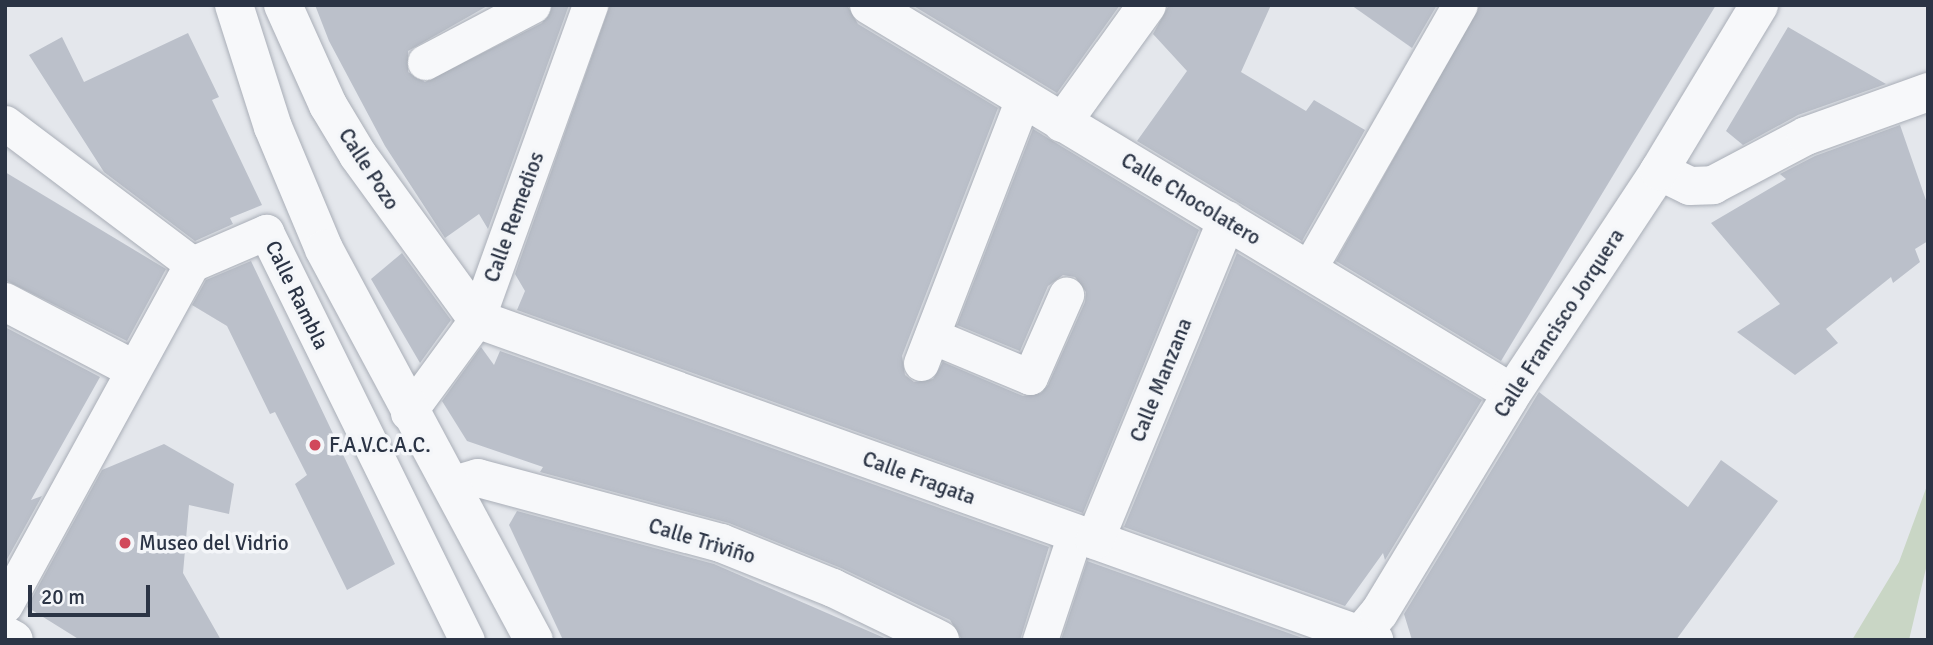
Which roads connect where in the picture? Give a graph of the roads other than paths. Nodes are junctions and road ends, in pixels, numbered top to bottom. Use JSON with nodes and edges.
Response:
{"nodes":[{"id":1,"x":234,"y":5,"type":"edge"},
{"id":2,"x":284,"y":5,"type":"edge"},
{"id":3,"x":533,"y":5,"type":"edge"},
{"id":4,"x":590,"y":5,"type":"edge"},
{"id":5,"x":869,"y":5,"type":"edge"},
{"id":6,"x":1147,"y":5,"type":"edge"},
{"id":7,"x":1460,"y":5,"type":"edge"},
{"id":8,"x":1759,"y":5,"type":"edge"},
{"id":9,"x":425,"y":62,"type":"dead end"},
{"id":10,"x":1928,"y":92,"type":"edge"},
{"id":11,"x":1023,"y":99,"type":"junction"},
{"id":12,"x":5,"y":123,"type":"edge"},
{"id":13,"x":1062,"y":123,"type":"junction"},
{"id":14,"x":1659,"y":171,"type":"junction"},
{"id":15,"x":1227,"y":220,"type":"junction"},
{"id":16,"x":192,"y":264,"type":"junction"},
{"id":17,"x":1308,"y":270,"type":"junction"},
{"id":18,"x":1066,"y":295,"type":"dead end"},
{"id":19,"x":5,"y":302,"type":"edge"},
{"id":20,"x":477,"y":319,"type":"junction"},
{"id":21,"x":133,"y":369,"type":"junction"},
{"id":22,"x":1512,"y":393,"type":"junction"},
{"id":23,"x":408,"y":413,"type":"junction"},
{"id":24,"x":454,"y":485,"type":"junction"},
{"id":25,"x":1085,"y":537,"type":"junction"},
{"id":26,"x":5,"y":605,"type":"edge"},
{"id":27,"x":5,"y":635,"type":"edge"},
{"id":28,"x":1363,"y":638,"type":"edge"},
{"id":29,"x":14,"y":640,"type":"edge"},
{"id":30,"x":467,"y":640,"type":"edge"},
{"id":31,"x":534,"y":640,"type":"edge"},
{"id":32,"x":940,"y":640,"type":"edge"},
{"id":33,"x":1040,"y":640,"type":"edge"}],
"edges":[{"from":1,"to":23,"type":"street"},
{"from":2,"to":20,"type":"street","name":"Calle Pozo"},
{"from":3,"to":9,"type":"street"},
{"from":4,"to":20,"type":"street","name":"Calle Remedios"},
{"from":5,"to":11,"type":"street","name":"Calle Chocolatero"},
{"from":6,"to":13,"type":"street"},
{"from":7,"to":17,"type":"street"},
{"from":8,"to":14,"type":"street","name":"Calle Francisco Jorquera"},
{"from":10,"to":14,"type":"street"},
{"from":11,"to":13,"type":"street","name":"Calle Chocolatero"},
{"from":11,"to":18,"type":"street"},
{"from":12,"to":16,"type":"street"},
{"from":13,"to":15,"type":"street","name":"Calle Chocolatero"},
{"from":14,"to":22,"type":"street","name":"Calle Francisco Jorquera"},
{"from":15,"to":17,"type":"street","name":"Calle Chocolatero"},
{"from":15,"to":25,"type":"street","name":"Calle Manzana"},
{"from":16,"to":21,"type":"street"},
{"from":16,"to":30,"type":"street","name":"Calle Rambla"},
{"from":17,"to":22,"type":"street","name":"Calle Chocolatero"},
{"from":19,"to":21,"type":"street"},
{"from":20,"to":23,"type":"street","name":"Calle Remedios"},
{"from":20,"to":25,"type":"street","name":"Calle Fragata"},
{"from":21,"to":26,"type":"street"},
{"from":22,"to":28,"type":"street","name":"Calle Francisco Jorquera"},
{"from":23,"to":24,"type":"street"},
{"from":24,"to":31,"type":"street"},
{"from":24,"to":32,"type":"street","name":"Calle Triviño"},
{"from":25,"to":28,"type":"street","name":"Calle Fragata"},
{"from":25,"to":33,"type":"street"},
{"from":27,"to":29,"type":"street"}]}
